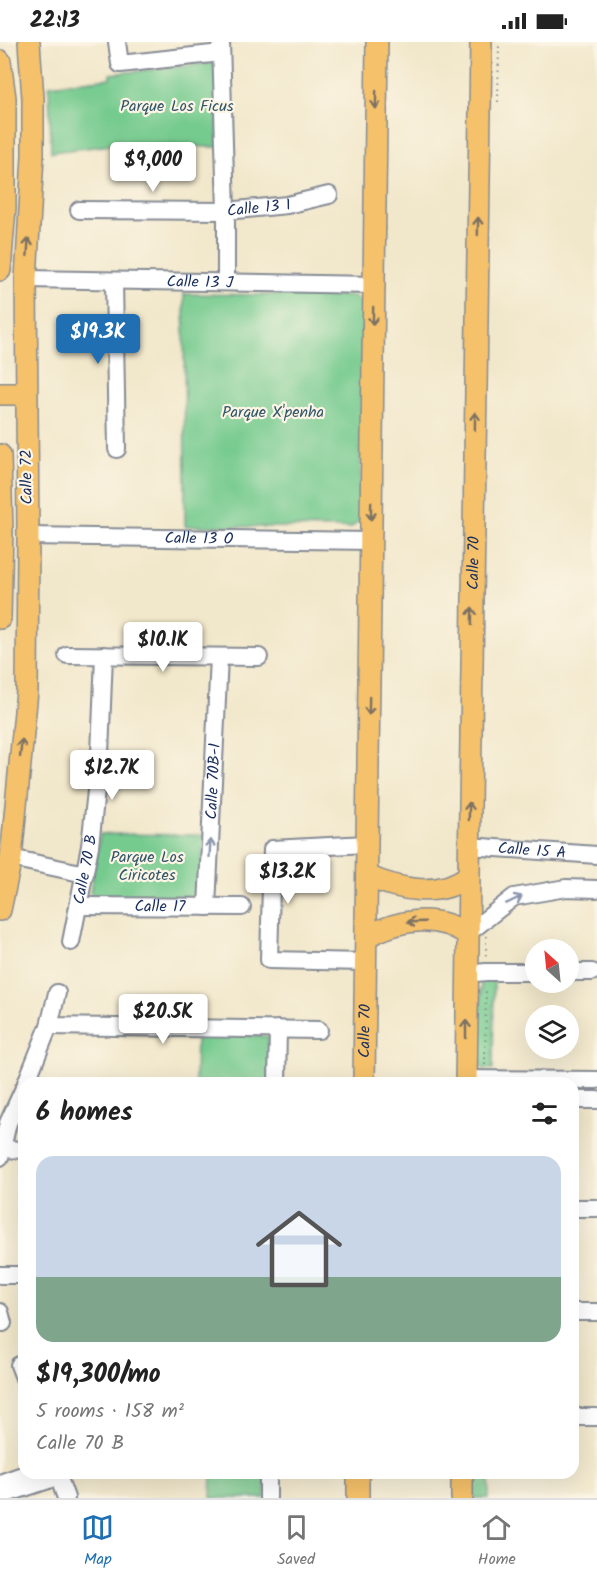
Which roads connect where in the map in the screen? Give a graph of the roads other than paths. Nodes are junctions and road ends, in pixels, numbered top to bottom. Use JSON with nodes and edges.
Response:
{"nodes":[{"id":1,"x":29,"y":42,"type":"edge"},
{"id":2,"x":117,"y":42,"type":"edge"},
{"id":3,"x":377,"y":42,"type":"edge"},
{"id":4,"x":481,"y":42,"type":"edge"},
{"id":5,"x":221,"y":47,"type":"edge"},
{"id":6,"x":0,"y":61,"type":"edge"},
{"id":7,"x":329,"y":195,"type":"dead end"},
{"id":8,"x":5,"y":208,"type":"junction"},
{"id":9,"x":31,"y":208,"type":"junction"},
{"id":10,"x":79,"y":210,"type":"dead end"},
{"id":11,"x":226,"y":211,"type":"junction"},
{"id":12,"x":0,"y":270,"type":"edge"},
{"id":13,"x":26,"y":279,"type":"junction"},
{"id":14,"x":114,"y":281,"type":"junction"},
{"id":15,"x":226,"y":282,"type":"junction"},
{"id":16,"x":374,"y":285,"type":"junction"},
{"id":17,"x":0,"y":394,"type":"edge"},
{"id":18,"x":26,"y":394,"type":"junction"},
{"id":19,"x":117,"y":449,"type":"dead end"},
{"id":20,"x":0,"y":455,"type":"edge"},
{"id":21,"x":28,"y":536,"type":"junction"},
{"id":22,"x":371,"y":541,"type":"junction"},
{"id":23,"x":27,"y":607,"type":"junction"},
{"id":24,"x":1,"y":611,"type":"edge"},
{"id":25,"x":67,"y":655,"type":"dead end"},
{"id":26,"x":104,"y":655,"type":"junction"},
{"id":27,"x":219,"y":657,"type":"junction"},
{"id":28,"x":259,"y":657,"type":"dead end"},
{"id":29,"x":9,"y":783,"type":"edge"},
{"id":30,"x":367,"y":844,"type":"junction"},
{"id":31,"x":468,"y":846,"type":"junction"},
{"id":32,"x":597,"y":855,"type":"edge"},
{"id":33,"x":11,"y":858,"type":"junction"},
{"id":34,"x":85,"y":874,"type":"junction"},
{"id":35,"x":367,"y":876,"type":"junction"},
{"id":36,"x":468,"y":876,"type":"junction"},
{"id":37,"x":597,"y":889,"type":"edge"},
{"id":38,"x":78,"y":906,"type":"junction"},
{"id":39,"x":207,"y":907,"type":"junction"},
{"id":40,"x":242,"y":907,"type":"dead end"},
{"id":41,"x":0,"y":910,"type":"edge"},
{"id":42,"x":467,"y":934,"type":"junction"},
{"id":43,"x":366,"y":937,"type":"junction"},
{"id":44,"x":71,"y":942,"type":"dead end"},
{"id":45,"x":366,"y":962,"type":"junction"},
{"id":46,"x":525,"y":972,"type":"edge"},
{"id":47,"x":579,"y":972,"type":"edge"},
{"id":48,"x":592,"y":972,"type":"dead end"},
{"id":49,"x":466,"y":974,"type":"junction"},
{"id":50,"x":57,"y":993,"type":"dead end"},
{"id":51,"x":49,"y":1026,"type":"junction"},
{"id":52,"x":278,"y":1029,"type":"junction"},
{"id":53,"x":319,"y":1030,"type":"dead end"},
{"id":54,"x":28,"y":1077,"type":"edge"},
{"id":55,"x":277,"y":1077,"type":"edge"},
{"id":56,"x":364,"y":1077,"type":"edge"},
{"id":57,"x":466,"y":1077,"type":"edge"},
{"id":58,"x":579,"y":1080,"type":"edge"},
{"id":59,"x":597,"y":1080,"type":"edge"},
{"id":60,"x":579,"y":1100,"type":"edge"},
{"id":61,"x":597,"y":1100,"type":"edge"},
{"id":62,"x":18,"y":1101,"type":"edge"},
{"id":63,"x":18,"y":1151,"type":"edge"},
{"id":64,"x":1,"y":1153,"type":"edge"},
{"id":65,"x":579,"y":1208,"type":"edge"},
{"id":66,"x":597,"y":1208,"type":"edge"},
{"id":67,"x":0,"y":1275,"type":"edge"},
{"id":68,"x":18,"y":1275,"type":"edge"},
{"id":69,"x":579,"y":1312,"type":"edge"},
{"id":70,"x":597,"y":1312,"type":"edge"},
{"id":71,"x":579,"y":1417,"type":"edge"},
{"id":72,"x":597,"y":1417,"type":"edge"},
{"id":73,"x":18,"y":1477,"type":"edge"},
{"id":74,"x":46,"y":1479,"type":"edge"},
{"id":75,"x":59,"y":1479,"type":"edge"},
{"id":76,"x":268,"y":1479,"type":"edge"},
{"id":77,"x":358,"y":1479,"type":"edge"},
{"id":78,"x":462,"y":1479,"type":"edge"},
{"id":79,"x":0,"y":1483,"type":"edge"},
{"id":80,"x":0,"y":1496,"type":"edge"},
{"id":81,"x":66,"y":1498,"type":"edge"},
{"id":82,"x":268,"y":1498,"type":"edge"},
{"id":83,"x":358,"y":1498,"type":"edge"},
{"id":84,"x":462,"y":1498,"type":"edge"}],
"edges":[{"from":1,"to":9,"type":"main road","name":"Calle 72"},
{"from":2,"to":5,"type":"street"},
{"from":3,"to":16,"type":"main road","name":"Calle 70","one_way":true},
{"from":31,"to":4,"type":"main road","name":"Calle 70","one_way":true},
{"from":5,"to":11,"type":"street"},
{"from":6,"to":8,"type":"main road"},
{"from":7,"to":11,"type":"street","name":"Calle 13 I"},
{"from":8,"to":9,"type":"main road"},
{"from":8,"to":12,"type":"main road"},
{"from":13,"to":9,"type":"main road","name":"Calle 72","one_way":true},
{"from":10,"to":11,"type":"street","name":"Calle 13 I"},
{"from":11,"to":15,"type":"street"},
{"from":13,"to":14,"type":"street","name":"Calle 13 J"},
{"from":13,"to":18,"type":"main road","name":"Calle 72"},
{"from":14,"to":15,"type":"street","name":"Calle 13 J"},
{"from":14,"to":19,"type":"street"},
{"from":15,"to":16,"type":"street","name":"Calle 13 J"},
{"from":16,"to":22,"type":"main road","name":"Calle 70","one_way":true},
{"from":17,"to":18,"type":"main road"},
{"from":18,"to":21,"type":"main road","name":"Calle 72"},
{"from":20,"to":24,"type":"main road","name":"Calle 72"},
{"from":21,"to":22,"type":"street","name":"Calle 13 O"},
{"from":21,"to":23,"type":"main road","name":"Calle 72"},
{"from":22,"to":30,"type":"main road","name":"Calle 70","one_way":true},
{"from":23,"to":24,"type":"main road"},
{"from":29,"to":23,"type":"main road","name":"Calle 72","one_way":true},
{"from":25,"to":26,"type":"street"},
{"from":26,"to":27,"type":"street"},
{"from":26,"to":34,"type":"street","name":"Calle 70 B"},
{"from":27,"to":28,"type":"street"},
{"from":39,"to":27,"type":"street","name":"Calle 70B-1","one_way":true},
{"from":29,"to":33,"type":"main road","name":"Calle 72"},
{"from":30,"to":35,"type":"main road","name":"Calle 70"},
{"from":30,"to":45,"type":"street"},
{"from":31,"to":32,"type":"street","name":"Calle 15 A"},
{"from":31,"to":36,"type":"main road","name":"Calle 70"},
{"from":33,"to":34,"type":"street"},
{"from":33,"to":41,"type":"main road","name":"Calle 72"},
{"from":34,"to":38,"type":"street","name":"Calle 70 B"},
{"from":35,"to":36,"type":"main road"},
{"from":35,"to":43,"type":"main road","name":"Calle 70"},
{"from":36,"to":42,"type":"main road","name":"Calle 70"},
{"from":42,"to":37,"type":"street","one_way":true},
{"from":38,"to":39,"type":"street","name":"Calle 17"},
{"from":38,"to":44,"type":"street","name":"Calle 70 B"},
{"from":39,"to":40,"type":"street","name":"Calle 17"},
{"from":42,"to":43,"type":"main road","one_way":true},
{"from":42,"to":49,"type":"main road","name":"Calle 70"},
{"from":43,"to":45,"type":"main road","name":"Calle 70"},
{"from":45,"to":56,"type":"main road","name":"Calle 70"},
{"from":46,"to":49,"type":"street"},
{"from":47,"to":48,"type":"street"},
{"from":57,"to":49,"type":"main road","name":"Calle 70","one_way":true},
{"from":50,"to":51,"type":"street"},
{"from":51,"to":52,"type":"street"},
{"from":51,"to":54,"type":"street"},
{"from":52,"to":53,"type":"street"},
{"from":52,"to":55,"type":"street"},
{"from":58,"to":59,"type":"street"},
{"from":60,"to":61,"type":"street"},
{"from":62,"to":64,"type":"street"},
{"from":63,"to":64,"type":"street"},
{"from":65,"to":66,"type":"street"},
{"from":67,"to":68,"type":"street"},
{"from":69,"to":70,"type":"street"},
{"from":71,"to":72,"type":"street"},
{"from":73,"to":79,"type":"street"},
{"from":74,"to":80,"type":"street"},
{"from":75,"to":81,"type":"street"},
{"from":76,"to":82,"type":"street"},
{"from":77,"to":83,"type":"main road"},
{"from":78,"to":84,"type":"main road"}]}
